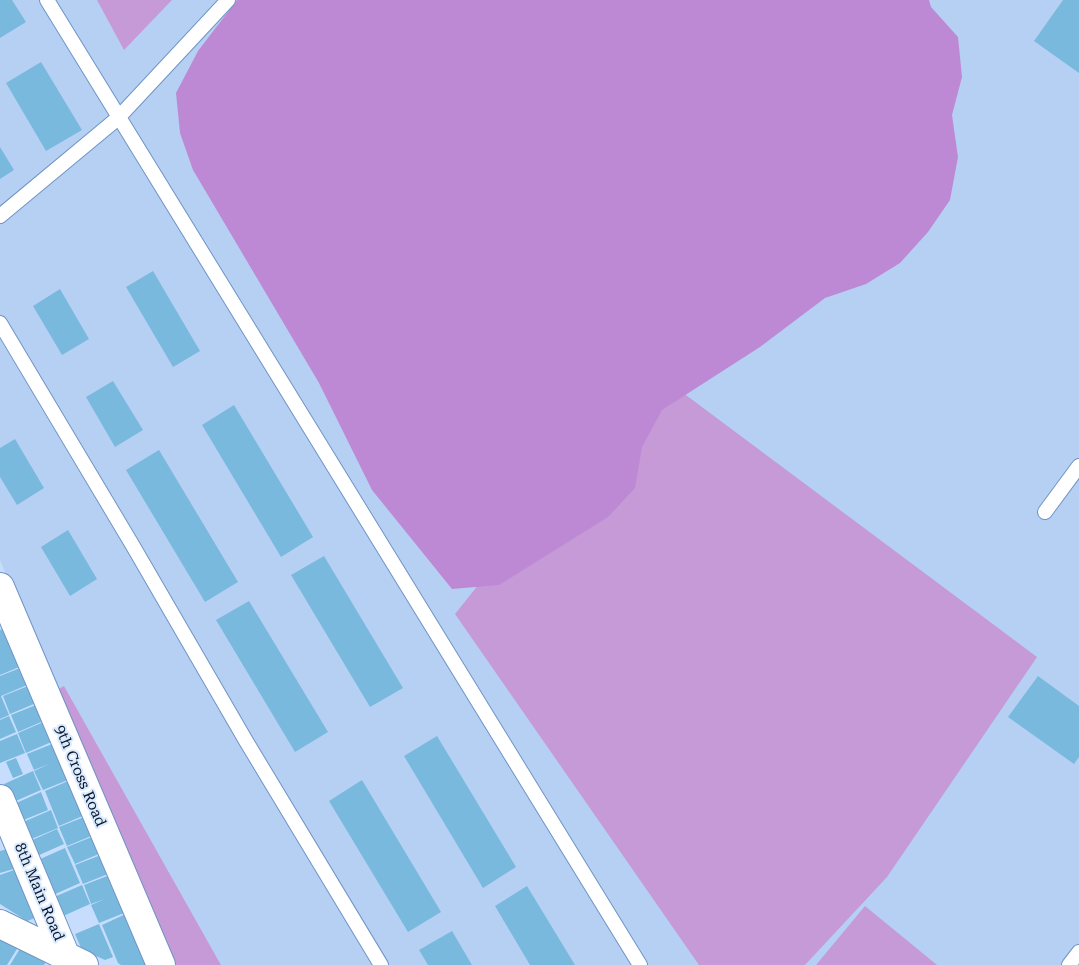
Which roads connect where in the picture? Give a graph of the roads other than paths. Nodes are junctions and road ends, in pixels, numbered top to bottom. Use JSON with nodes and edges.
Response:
{"nodes":[{"id":1,"x":47,"y":0,"type":"edge"},
{"id":2,"x":228,"y":0,"type":"edge"},
{"id":3,"x":118,"y":118,"type":"junction"},
{"id":4,"x":0,"y":216,"type":"edge"},
{"id":5,"x":0,"y":323,"type":"edge"},
{"id":6,"x":1079,"y":466,"type":"edge"},
{"id":7,"x":1044,"y":512,"type":"dead end"},
{"id":8,"x":0,"y":587,"type":"edge"},
{"id":9,"x":0,"y":799,"type":"edge"},
{"id":10,"x":0,"y":924,"type":"edge"},
{"id":11,"x":1079,"y":952,"type":"edge"},
{"id":12,"x":75,"y":961,"type":"edge"},
{"id":13,"x":161,"y":965,"type":"edge"},
{"id":14,"x":381,"y":965,"type":"edge"},
{"id":15,"x":640,"y":965,"type":"edge"},
{"id":16,"x":1069,"y":965,"type":"edge"}],
"edges":[{"from":1,"to":3,"type":"lane"},
{"from":2,"to":3,"type":"lane"},
{"from":3,"to":4,"type":"lane"},
{"from":3,"to":15,"type":"lane"},
{"from":5,"to":14,"type":"lane"},
{"from":6,"to":7,"type":"lane"},
{"from":8,"to":13,"type":"street","name":"9th Cross Road"},
{"from":9,"to":12,"type":"street","name":"8th Main Road"},
{"from":10,"to":12,"type":"street"},
{"from":11,"to":16,"type":"lane"}]}
